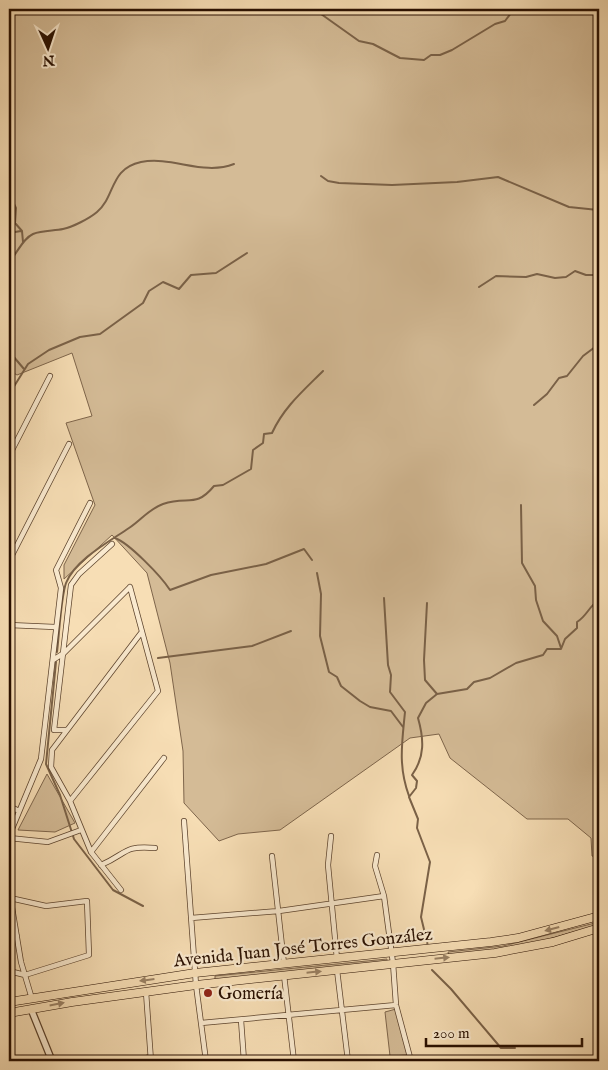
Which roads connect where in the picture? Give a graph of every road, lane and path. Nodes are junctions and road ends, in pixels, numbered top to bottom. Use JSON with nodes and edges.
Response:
{"nodes":[{"id":1,"x":50,"y":376,"type":"dead end"},
{"id":2,"x":68,"y":444,"type":"dead end"},
{"id":3,"x":9,"y":456,"type":"edge"},
{"id":4,"x":90,"y":503,"type":"dead end"},
{"id":5,"x":112,"y":544,"type":"dead end"},
{"id":6,"x":9,"y":561,"type":"edge"},
{"id":7,"x":9,"y":625,"type":"edge"},
{"id":8,"x":55,"y":627,"type":"junction"},
{"id":9,"x":141,"y":633,"type":"junction"},
{"id":10,"x":62,"y":653,"type":"junction"},
{"id":11,"x":52,"y":660,"type":"junction"},
{"id":12,"x":66,"y":730,"type":"junction"},
{"id":13,"x":164,"y":758,"type":"dead end"},
{"id":14,"x":70,"y":801,"type":"junction"},
{"id":15,"x":9,"y":806,"type":"edge"},
{"id":16,"x":19,"y":811,"type":"junction"},
{"id":17,"x":184,"y":820,"type":"dead end"},
{"id":18,"x":81,"y":830,"type":"junction"},
{"id":19,"x":332,"y":836,"type":"dead end"},
{"id":20,"x":9,"y":837,"type":"edge"},
{"id":21,"x":155,"y":848,"type":"dead end"},
{"id":22,"x":91,"y":852,"type":"junction"},
{"id":23,"x":377,"y":855,"type":"dead end"},
{"id":24,"x":272,"y":856,"type":"dead end"},
{"id":25,"x":101,"y":865,"type":"junction"},
{"id":26,"x":9,"y":890,"type":"edge"},
{"id":27,"x":121,"y":890,"type":"dead end"},
{"id":28,"x":384,"y":896,"type":"junction"},
{"id":29,"x":10,"y":898,"type":"edge"},
{"id":30,"x":333,"y":902,"type":"junction"},
{"id":31,"x":279,"y":911,"type":"junction"},
{"id":32,"x":599,"y":916,"type":"edge"},
{"id":33,"x":191,"y":918,"type":"junction"},
{"id":34,"x":599,"y":928,"type":"edge"},
{"id":35,"x":9,"y":934,"type":"edge"},
{"id":36,"x":16,"y":936,"type":"junction"},
{"id":37,"x":418,"y":950,"type":"junction"},
{"id":38,"x":392,"y":952,"type":"junction"},
{"id":39,"x":338,"y":959,"type":"junction"},
{"id":40,"x":420,"y":961,"type":"junction"},
{"id":41,"x":393,"y":964,"type":"junction"},
{"id":42,"x":284,"y":965,"type":"junction"},
{"id":43,"x":337,"y":970,"type":"junction"},
{"id":44,"x":9,"y":971,"type":"edge"},
{"id":45,"x":195,"y":974,"type":"junction"},
{"id":46,"x":25,"y":975,"type":"junction"},
{"id":47,"x":284,"y":976,"type":"junction"},
{"id":48,"x":196,"y":985,"type":"junction"},
{"id":49,"x":146,"y":992,"type":"junction"},
{"id":50,"x":32,"y":999,"type":"junction"},
{"id":51,"x":9,"y":1002,"type":"edge"},
{"id":52,"x":396,"y":1005,"type":"junction"},
{"id":53,"x":31,"y":1010,"type":"junction"},
{"id":54,"x":342,"y":1010,"type":"junction"},
{"id":55,"x":9,"y":1013,"type":"edge"},
{"id":56,"x":290,"y":1015,"type":"junction"},
{"id":57,"x":241,"y":1020,"type":"junction"},
{"id":58,"x":201,"y":1023,"type":"junction"},
{"id":59,"x":151,"y":1059,"type":"edge"},
{"id":60,"x":411,"y":1060,"type":"edge"},
{"id":61,"x":52,"y":1061,"type":"edge"},
{"id":62,"x":135,"y":1061,"type":"edge"},
{"id":63,"x":206,"y":1061,"type":"edge"},
{"id":64,"x":244,"y":1061,"type":"edge"},
{"id":65,"x":294,"y":1061,"type":"edge"},
{"id":66,"x":348,"y":1061,"type":"edge"},
{"id":67,"x":384,"y":1061,"type":"edge"}],
"edges":[{"from":1,"to":3,"type":"street"},
{"from":2,"to":6,"type":"street"},
{"from":4,"to":8,"type":"street"},
{"from":5,"to":10,"type":"street"},
{"from":7,"to":8,"type":"street"},
{"from":8,"to":11,"type":"street"},
{"from":9,"to":10,"type":"street"},
{"from":9,"to":12,"type":"street"},
{"from":9,"to":14,"type":"street"},
{"from":10,"to":11,"type":"street"},
{"from":10,"to":12,"type":"street"},
{"from":11,"to":16,"type":"street"},
{"from":12,"to":14,"type":"street"},
{"from":13,"to":22,"type":"street"},
{"from":14,"to":18,"type":"street"},
{"from":15,"to":16,"type":"street"},
{"from":16,"to":20,"type":"street"},
{"from":17,"to":33,"type":"street"},
{"from":18,"to":20,"type":"street"},
{"from":18,"to":22,"type":"street"},
{"from":19,"to":30,"type":"street"},
{"from":21,"to":25,"type":"street"},
{"from":22,"to":25,"type":"street"},
{"from":23,"to":28,"type":"street"},
{"from":24,"to":31,"type":"street"},
{"from":25,"to":27,"type":"street"},
{"from":26,"to":29,"type":"street"},
{"from":28,"to":30,"type":"street"},
{"from":28,"to":38,"type":"street"},
{"from":29,"to":36,"type":"street"},
{"from":29,"to":46,"type":"street"},
{"from":30,"to":31,"type":"street"},
{"from":30,"to":39,"type":"street"},
{"from":31,"to":33,"type":"street"},
{"from":31,"to":42,"type":"street"},
{"from":32,"to":37,"type":"main road","name":"Avenida Juan José Torres González","one_way":true},
{"from":33,"to":45,"type":"street"},
{"from":40,"to":34,"type":"main road","name":"Avenida Juan José Torres González","one_way":true},
{"from":35,"to":36,"type":"street"},
{"from":36,"to":46,"type":"street"},
{"from":37,"to":38,"type":"main road","name":"Avenida Juan José Torres González"},
{"from":37,"to":40,"type":"main road"},
{"from":38,"to":39,"type":"main road","name":"Avenida Juan José Torres González"},
{"from":38,"to":41,"type":"street"},
{"from":39,"to":42,"type":"main road","name":"Avenida Juan José Torres González"},
{"from":40,"to":41,"type":"main road","name":"Avenida Juan José Torres González"},
{"from":41,"to":43,"type":"main road","name":"Avenida Juan José Torres González"},
{"from":41,"to":52,"type":"street"},
{"from":42,"to":45,"type":"main road","name":"Avenida Juan José Torres González"},
{"from":47,"to":43,"type":"main road","name":"Avenida Juan José Torres González","one_way":true},
{"from":43,"to":54,"type":"street"},
{"from":44,"to":46,"type":"street"},
{"from":45,"to":48,"type":"street"},
{"from":45,"to":50,"type":"main road","name":"Avenida Juan José Torres González","one_way":true},
{"from":46,"to":50,"type":"street"},
{"from":47,"to":48,"type":"main road","name":"Avenida Juan José Torres González"},
{"from":47,"to":56,"type":"street"},
{"from":48,"to":49,"type":"main road","name":"Avenida Juan José Torres González"},
{"from":48,"to":58,"type":"street"},
{"from":53,"to":49,"type":"main road","name":"Avenida Juan José Torres González","one_way":true},
{"from":49,"to":59,"type":"street"},
{"from":50,"to":51,"type":"main road","name":"Avenida Juan José Torres González"},
{"from":52,"to":54,"type":"street"},
{"from":52,"to":60,"type":"street"},
{"from":53,"to":55,"type":"main road","name":"Avenida Juan José Torres González"},
{"from":53,"to":61,"type":"street"},
{"from":54,"to":56,"type":"street"},
{"from":54,"to":66,"type":"street"},
{"from":56,"to":57,"type":"street"},
{"from":56,"to":65,"type":"street"},
{"from":57,"to":58,"type":"street"},
{"from":57,"to":64,"type":"street"},
{"from":58,"to":63,"type":"street"},
{"from":59,"to":62,"type":"street"},
{"from":60,"to":67,"type":"street"}]}
